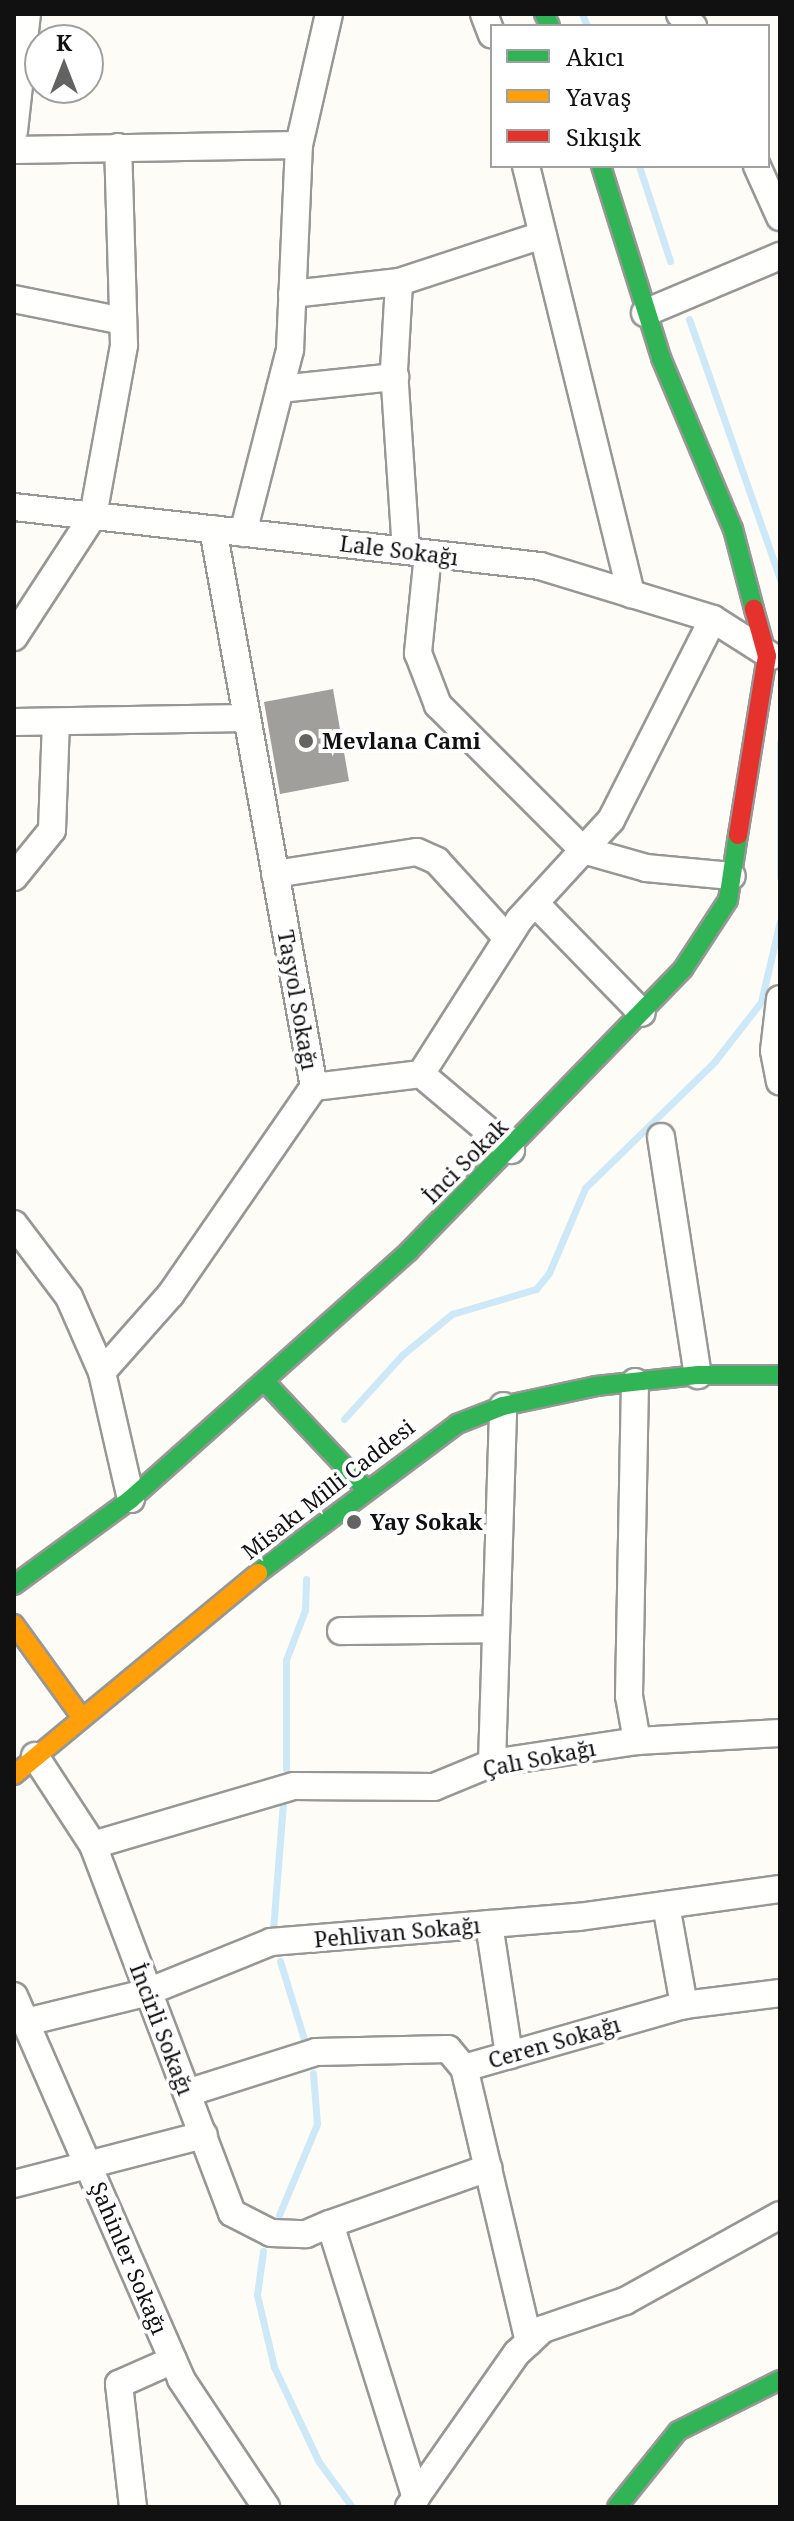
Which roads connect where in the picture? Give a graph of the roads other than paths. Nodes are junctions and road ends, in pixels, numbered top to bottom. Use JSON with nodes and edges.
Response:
{"nodes":[{"id":1,"x":27,"y":14,"type":"edge"},
{"id":2,"x":329,"y":14,"type":"edge"},
{"id":3,"x":14,"y":131,"type":"edge"},
{"id":4,"x":299,"y":145,"type":"junction"},
{"id":5,"x":118,"y":147,"type":"junction"},
{"id":6,"x":14,"y":150,"type":"edge"},
{"id":7,"x":526,"y":168,"type":"edge"},
{"id":8,"x":602,"y":168,"type":"edge"},
{"id":9,"x":758,"y":168,"type":"edge"},
{"id":10,"x":780,"y":217,"type":"edge"},
{"id":11,"x":542,"y":235,"type":"junction"},
{"id":12,"x":780,"y":256,"type":"edge"},
{"id":13,"x":399,"y":282,"type":"junction"},
{"id":14,"x":292,"y":294,"type":"junction"},
{"id":15,"x":14,"y":299,"type":"edge"},
{"id":16,"x":645,"y":313,"type":"junction"},
{"id":17,"x":123,"y":321,"type":"junction"},
{"id":18,"x":395,"y":377,"type":"junction"},
{"id":19,"x":280,"y":389,"type":"junction"},
{"id":20,"x":14,"y":507,"type":"edge"},
{"id":21,"x":93,"y":516,"type":"junction"},
{"id":22,"x":213,"y":529,"type":"junction"},
{"id":23,"x":243,"y":533,"type":"junction"},
{"id":24,"x":417,"y":553,"type":"junction"},
{"id":25,"x":631,"y":594,"type":"junction"},
{"id":26,"x":713,"y":619,"type":"junction"},
{"id":27,"x":14,"y":637,"type":"edge"},
{"id":28,"x":773,"y":657,"type":"edge"},
{"id":29,"x":247,"y":718,"type":"junction"},
{"id":30,"x":14,"y":722,"type":"edge"},
{"id":31,"x":56,"y":722,"type":"junction"},
{"id":32,"x":583,"y":850,"type":"junction"},
{"id":33,"x":275,"y":874,"type":"junction"},
{"id":34,"x":732,"y":876,"type":"junction"},
{"id":35,"x":14,"y":877,"type":"edge"},
{"id":36,"x":535,"y":903,"type":"junction"},
{"id":37,"x":507,"y":938,"type":"junction"},
{"id":38,"x":780,"y":999,"type":"edge"},
{"id":39,"x":642,"y":1013,"type":"junction"},
{"id":40,"x":421,"y":1074,"type":"junction"},
{"id":41,"x":780,"y":1081,"type":"edge"},
{"id":42,"x":314,"y":1087,"type":"junction"},
{"id":43,"x":661,"y":1137,"type":"dead end"},
{"id":44,"x":511,"y":1150,"type":"junction"},
{"id":45,"x":14,"y":1224,"type":"edge"},
{"id":46,"x":102,"y":1372,"type":"junction"},
{"id":47,"x":698,"y":1375,"type":"junction"},
{"id":48,"x":780,"y":1375,"type":"edge"},
{"id":49,"x":265,"y":1382,"type":"junction"},
{"id":50,"x":635,"y":1382,"type":"junction"},
{"id":51,"x":503,"y":1406,"type":"junction"},
{"id":52,"x":364,"y":1487,"type":"junction"},
{"id":53,"x":131,"y":1499,"type":"junction"},
{"id":54,"x":15,"y":1579,"type":"edge"},
{"id":55,"x":14,"y":1624,"type":"edge"},
{"id":56,"x":496,"y":1629,"type":"junction"},
{"id":57,"x":341,"y":1631,"type":"dead end"},
{"id":58,"x":82,"y":1718,"type":"junction"},
{"id":59,"x":780,"y":1733,"type":"edge"},
{"id":60,"x":637,"y":1741,"type":"junction"},
{"id":61,"x":35,"y":1756,"type":"junction"},
{"id":62,"x":492,"y":1763,"type":"junction"},
{"id":63,"x":14,"y":1775,"type":"edge"},
{"id":64,"x":93,"y":1845,"type":"junction"},
{"id":65,"x":780,"y":1889,"type":"edge"},
{"id":66,"x":666,"y":1905,"type":"junction"},
{"id":67,"x":489,"y":1924,"type":"junction"},
{"id":68,"x":145,"y":1993,"type":"junction"},
{"id":69,"x":780,"y":1993,"type":"edge"},
{"id":70,"x":14,"y":1996,"type":"edge"},
{"id":71,"x":684,"y":2005,"type":"junction"},
{"id":72,"x":26,"y":2022,"type":"junction"},
{"id":73,"x":509,"y":2055,"type":"junction"},
{"id":74,"x":464,"y":2068,"type":"junction"},
{"id":75,"x":187,"y":2093,"type":"junction"},
{"id":76,"x":204,"y":2135,"type":"junction"},
{"id":77,"x":87,"y":2161,"type":"junction"},
{"id":78,"x":488,"y":2168,"type":"junction"},
{"id":79,"x":14,"y":2184,"type":"edge"},
{"id":80,"x":780,"y":2215,"type":"edge"},
{"id":81,"x":330,"y":2224,"type":"junction"},
{"id":82,"x":529,"y":2342,"type":"junction"},
{"id":83,"x":173,"y":2360,"type":"junction"},
{"id":84,"x":780,"y":2380,"type":"edge"},
{"id":85,"x":413,"y":2502,"type":"edge"},
{"id":86,"x":133,"y":2507,"type":"edge"},
{"id":87,"x":266,"y":2507,"type":"edge"},
{"id":88,"x":617,"y":2507,"type":"edge"}],
"edges":[{"from":1,"to":3,"type":"street"},
{"from":2,"to":4,"type":"street"},
{"from":4,"to":5,"type":"street"},
{"from":4,"to":14,"type":"street"},
{"from":5,"to":6,"type":"street"},
{"from":5,"to":17,"type":"street"},
{"from":7,"to":11,"type":"street"},
{"from":8,"to":16,"type":"street"},
{"from":9,"to":10,"type":"street"},
{"from":11,"to":13,"type":"street"},
{"from":11,"to":25,"type":"street"},
{"from":12,"to":16,"type":"street"},
{"from":13,"to":14,"type":"street"},
{"from":13,"to":18,"type":"street"},
{"from":14,"to":19,"type":"street"},
{"from":15,"to":17,"type":"street"},
{"from":16,"to":28,"type":"street"},
{"from":17,"to":21,"type":"street"},
{"from":18,"to":19,"type":"street"},
{"from":18,"to":24,"type":"street"},
{"from":19,"to":23,"type":"street"},
{"from":20,"to":21,"type":"street","name":"Lale Sokağı"},
{"from":21,"to":22,"type":"street","name":"Lale Sokağı"},
{"from":21,"to":27,"type":"street"},
{"from":22,"to":23,"type":"street","name":"Lale Sokağı"},
{"from":22,"to":29,"type":"street","name":"Taşyol Sokağı"},
{"from":23,"to":24,"type":"street","name":"Lale Sokağı"},
{"from":24,"to":25,"type":"street","name":"Lale Sokağı"},
{"from":24,"to":32,"type":"street"},
{"from":25,"to":26,"type":"street","name":"Lale Sokağı"},
{"from":26,"to":28,"type":"street","name":"Lale Sokağı"},
{"from":26,"to":32,"type":"street"},
{"from":28,"to":34,"type":"street","name":"İnci Sokak"},
{"from":29,"to":31,"type":"street"},
{"from":29,"to":33,"type":"street","name":"Taşyol Sokağı"},
{"from":30,"to":31,"type":"street"},
{"from":31,"to":35,"type":"street"},
{"from":32,"to":34,"type":"street"},
{"from":32,"to":36,"type":"street"},
{"from":33,"to":37,"type":"street"},
{"from":33,"to":42,"type":"street","name":"Taşyol Sokağı"},
{"from":34,"to":39,"type":"street","name":"İnci Sokak"},
{"from":36,"to":37,"type":"street"},
{"from":36,"to":39,"type":"street"},
{"from":37,"to":40,"type":"street"},
{"from":38,"to":41,"type":"street"},
{"from":39,"to":44,"type":"street","name":"İnci Sokak"},
{"from":40,"to":42,"type":"street"},
{"from":40,"to":44,"type":"street"},
{"from":42,"to":46,"type":"street","name":"Taşyol Sokağı"},
{"from":43,"to":47,"type":"street"},
{"from":44,"to":49,"type":"street","name":"İnci Sokak"},
{"from":45,"to":46,"type":"street"},
{"from":46,"to":53,"type":"street"},
{"from":47,"to":48,"type":"street","name":"Misakı Milli Caddesi"},
{"from":47,"to":50,"type":"street","name":"Misakı Milli Caddesi"},
{"from":49,"to":52,"type":"street"},
{"from":49,"to":53,"type":"street","name":"İnci Sokak"},
{"from":50,"to":51,"type":"street","name":"Misakı Milli Caddesi"},
{"from":50,"to":60,"type":"street"},
{"from":51,"to":52,"type":"street","name":"Misakı Milli Caddesi"},
{"from":51,"to":56,"type":"street"},
{"from":52,"to":58,"type":"street","name":"Misakı Milli Caddesi"},
{"from":53,"to":54,"type":"street","name":"İnci Sokak"},
{"from":55,"to":58,"type":"street"},
{"from":56,"to":57,"type":"street"},
{"from":56,"to":62,"type":"street"},
{"from":58,"to":61,"type":"street","name":"Misakı Milli Caddesi"},
{"from":59,"to":60,"type":"street","name":"Çalı Sokağı"},
{"from":60,"to":62,"type":"street","name":"Çalı Sokağı"},
{"from":61,"to":63,"type":"street","name":"Misakı Milli Caddesi"},
{"from":61,"to":64,"type":"street","name":"İncirli Sokağı"},
{"from":62,"to":64,"type":"street","name":"Çalı Sokağı"},
{"from":64,"to":68,"type":"street","name":"İncirli Sokağı"},
{"from":65,"to":66,"type":"street","name":"Pehlivan Sokağı"},
{"from":66,"to":67,"type":"street","name":"Pehlivan Sokağı"},
{"from":66,"to":71,"type":"street"},
{"from":67,"to":68,"type":"street","name":"Pehlivan Sokağı"},
{"from":67,"to":73,"type":"street"},
{"from":68,"to":72,"type":"street","name":"Pehlivan Sokağı"},
{"from":68,"to":75,"type":"street","name":"İncirli Sokağı"},
{"from":69,"to":71,"type":"street","name":"Ceren Sokağı"},
{"from":70,"to":72,"type":"street","name":"Şahinler Sokağı"},
{"from":71,"to":73,"type":"street","name":"Ceren Sokağı"},
{"from":72,"to":77,"type":"street","name":"Şahinler Sokağı"},
{"from":73,"to":74,"type":"street","name":"Ceren Sokağı"},
{"from":74,"to":75,"type":"street"},
{"from":74,"to":78,"type":"street","name":"Ceren Sokağı"},
{"from":75,"to":76,"type":"street","name":"İncirli Sokağı"},
{"from":76,"to":77,"type":"street"},
{"from":76,"to":81,"type":"street","name":"İncirli Sokağı"},
{"from":77,"to":79,"type":"street"},
{"from":77,"to":83,"type":"street","name":"Şahinler Sokağı"},
{"from":78,"to":81,"type":"street","name":"İncirli Sokağı"},
{"from":78,"to":82,"type":"street","name":"Ceren Sokağı"},
{"from":80,"to":82,"type":"street"},
{"from":81,"to":85,"type":"street"},
{"from":82,"to":85,"type":"street"},
{"from":83,"to":86,"type":"street"},
{"from":83,"to":87,"type":"street","name":"Şahinler Sokağı"},
{"from":84,"to":88,"type":"street"}]}
